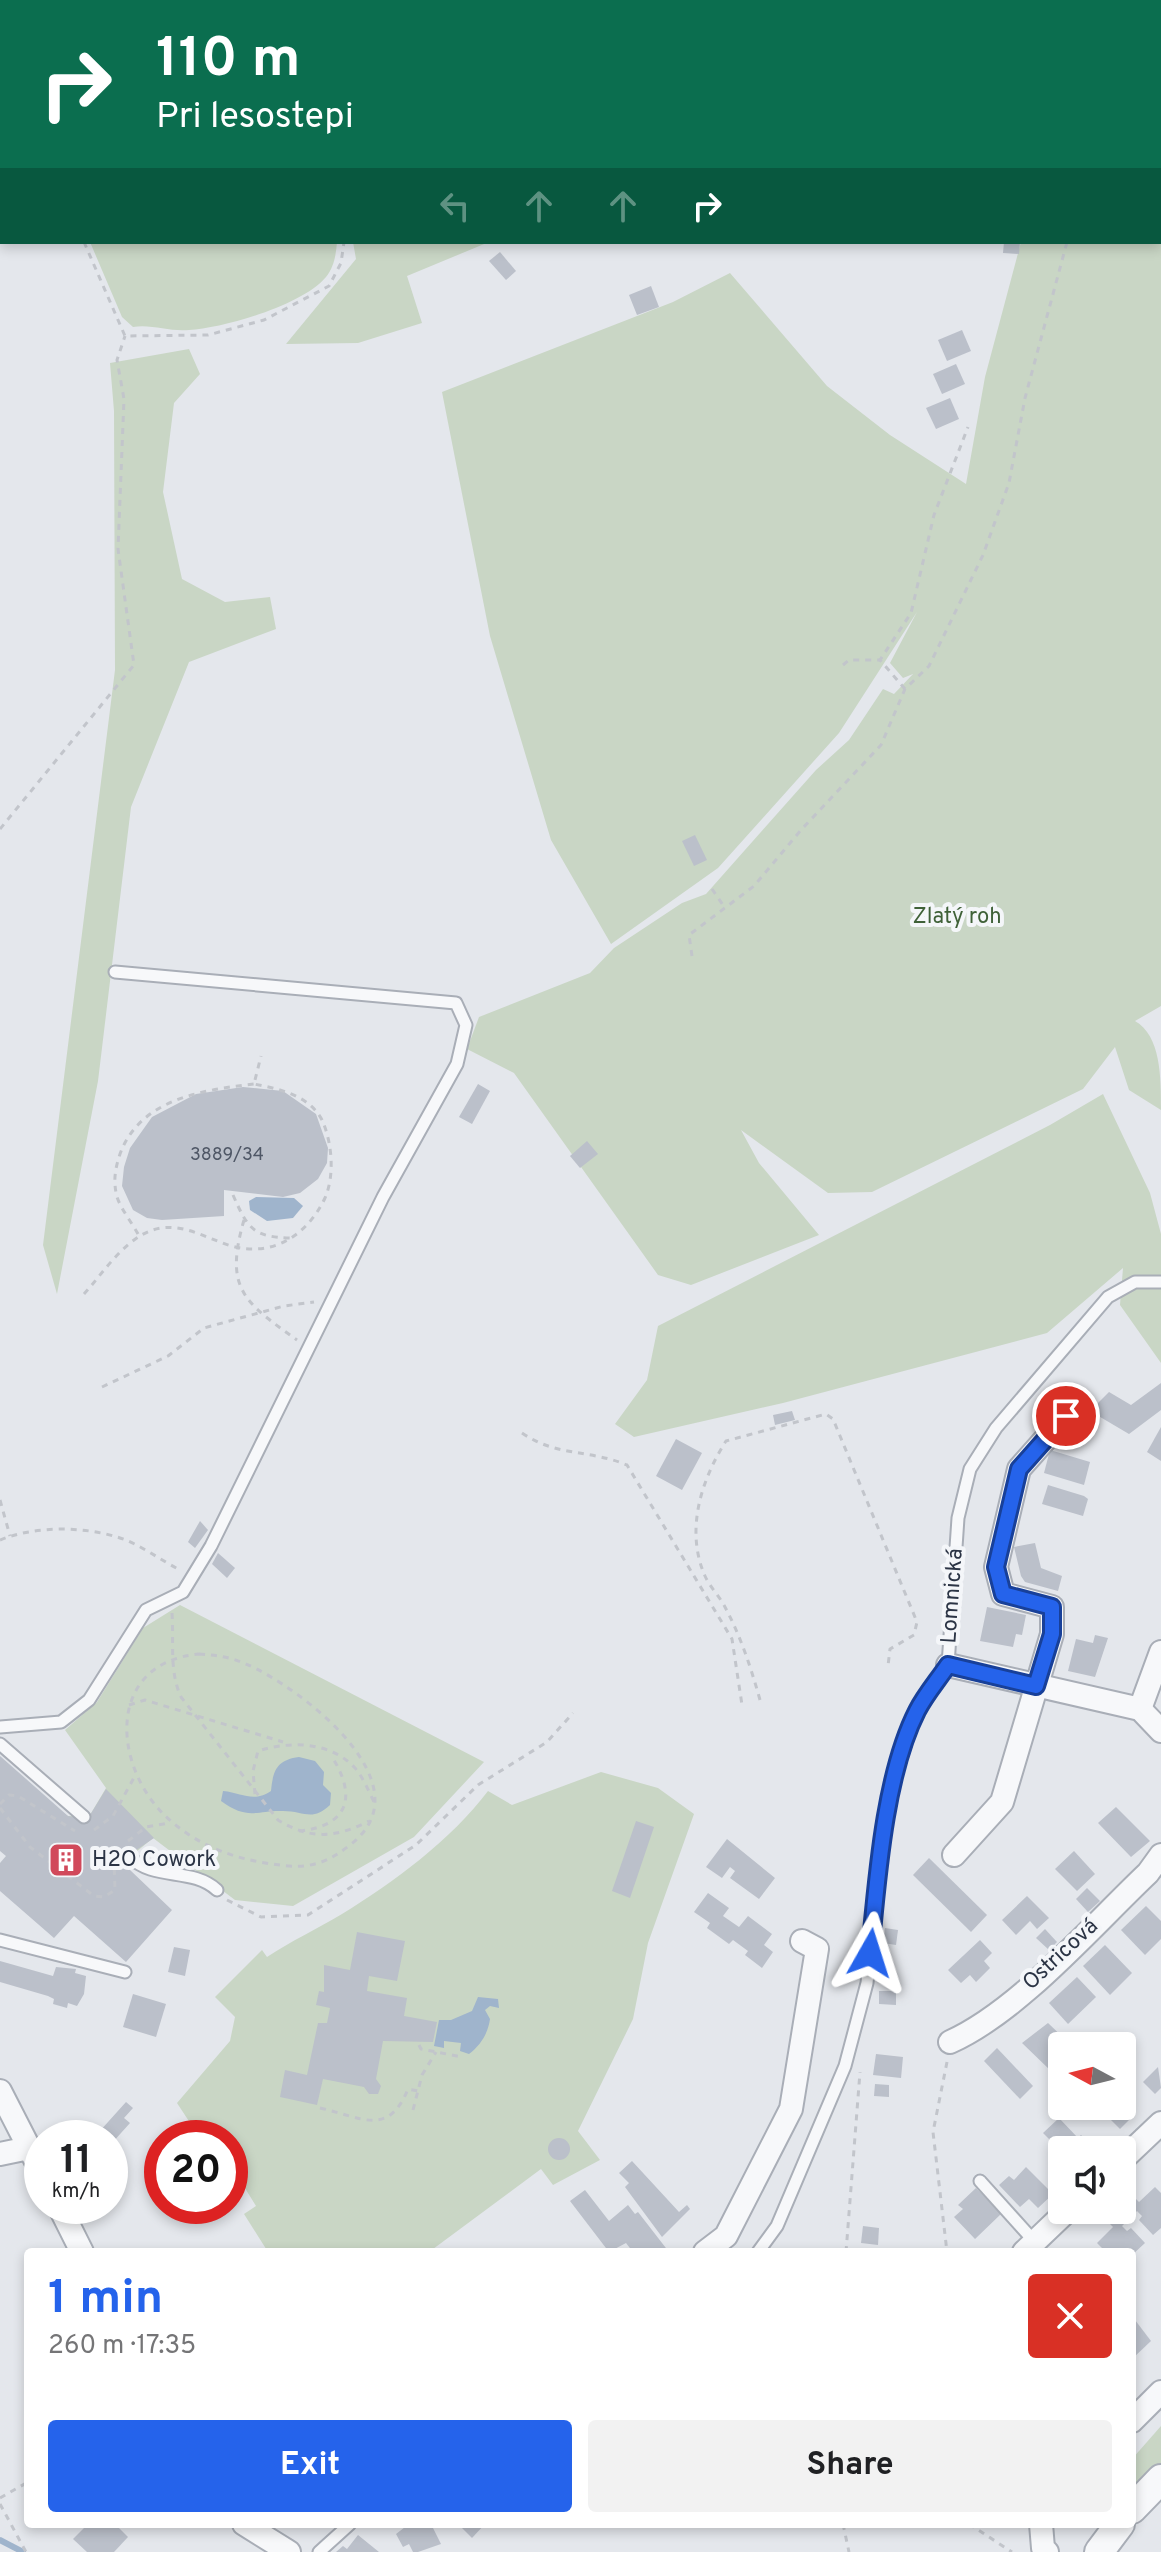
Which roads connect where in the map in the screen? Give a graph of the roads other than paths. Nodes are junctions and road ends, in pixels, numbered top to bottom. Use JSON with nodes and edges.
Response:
{"nodes":[{"id":1,"x":115,"y":972,"type":"dead end"},
{"id":2,"x":1161,"y":1282,"type":"edge"},
{"id":3,"x":1066,"y":1416,"type":"dead end"},
{"id":4,"x":1161,"y":1652,"type":"edge"},
{"id":5,"x":948,"y":1665,"type":"junction"},
{"id":6,"x":1036,"y":1686,"type":"junction"},
{"id":7,"x":1140,"y":1709,"type":"junction"},
{"id":8,"x":0,"y":1727,"type":"edge"},
{"id":9,"x":1161,"y":1731,"type":"edge"},
{"id":10,"x":0,"y":1744,"type":"edge"},
{"id":11,"x":84,"y":1817,"type":"dead end"},
{"id":12,"x":126,"y":1852,"type":"road end"},
{"id":13,"x":954,"y":1855,"type":"dead end"},
{"id":14,"x":1161,"y":1855,"type":"edge"},
{"id":15,"x":217,"y":1890,"type":"road end"},
{"id":16,"x":0,"y":1940,"type":"edge"},
{"id":17,"x":802,"y":1941,"type":"dead end"},
{"id":18,"x":125,"y":1972,"type":"dead end"},
{"id":19,"x":950,"y":2042,"type":"road end"},
{"id":20,"x":0,"y":2091,"type":"edge"},
{"id":21,"x":1161,"y":2123,"type":"edge"},
{"id":22,"x":24,"y":2138,"type":"edge"},
{"id":23,"x":1136,"y":2147,"type":"edge"},
{"id":24,"x":24,"y":2149,"type":"edge"},
{"id":25,"x":0,"y":2154,"type":"edge"},
{"id":26,"x":980,"y":2181,"type":"dead end"},
{"id":27,"x":68,"y":2224,"type":"edge"},
{"id":28,"x":1053,"y":2224,"type":"edge"},
{"id":29,"x":1029,"y":2247,"type":"edge"},
{"id":30,"x":80,"y":2248,"type":"edge"},
{"id":31,"x":710,"y":2248,"type":"edge"},
{"id":32,"x":761,"y":2248,"type":"edge"},
{"id":33,"x":1161,"y":2392,"type":"edge"},
{"id":34,"x":1136,"y":2417,"type":"edge"},
{"id":35,"x":1161,"y":2479,"type":"edge"},
{"id":36,"x":1136,"y":2505,"type":"edge"},
{"id":37,"x":250,"y":2528,"type":"edge"},
{"id":38,"x":346,"y":2528,"type":"edge"},
{"id":39,"x":1041,"y":2528,"type":"edge"},
{"id":40,"x":1117,"y":2528,"type":"edge"},
{"id":41,"x":289,"y":2552,"type":"edge"},
{"id":42,"x":319,"y":2552,"type":"edge"},
{"id":43,"x":1047,"y":2552,"type":"edge"},
{"id":44,"x":1099,"y":2552,"type":"edge"}],
"edges":[{"from":1,"to":8,"type":"lane"},
{"from":2,"to":5,"type":"lane","name":"Lomnická"},
{"from":3,"to":6,"type":"street"},
{"from":4,"to":7,"type":"street"},
{"from":5,"to":6,"type":"street"},
{"from":5,"to":32,"type":"lane","name":"Lomnická"},
{"from":6,"to":7,"type":"street"},
{"from":6,"to":13,"type":"street"},
{"from":7,"to":9,"type":"street"},
{"from":10,"to":11,"type":"lane"},
{"from":12,"to":15,"type":"lane"},
{"from":14,"to":19,"type":"street","name":"Ostricová"},
{"from":16,"to":18,"type":"lane"},
{"from":17,"to":31,"type":"street"},
{"from":20,"to":22,"type":"street"},
{"from":21,"to":23,"type":"street"},
{"from":24,"to":25,"type":"street"},
{"from":26,"to":29,"type":"lane"},
{"from":27,"to":30,"type":"street"},
{"from":28,"to":29,"type":"street"},
{"from":33,"to":34,"type":"street"},
{"from":35,"to":36,"type":"street"},
{"from":37,"to":41,"type":"street"},
{"from":38,"to":42,"type":"lane"},
{"from":39,"to":43,"type":"street"},
{"from":40,"to":44,"type":"street"}]}
